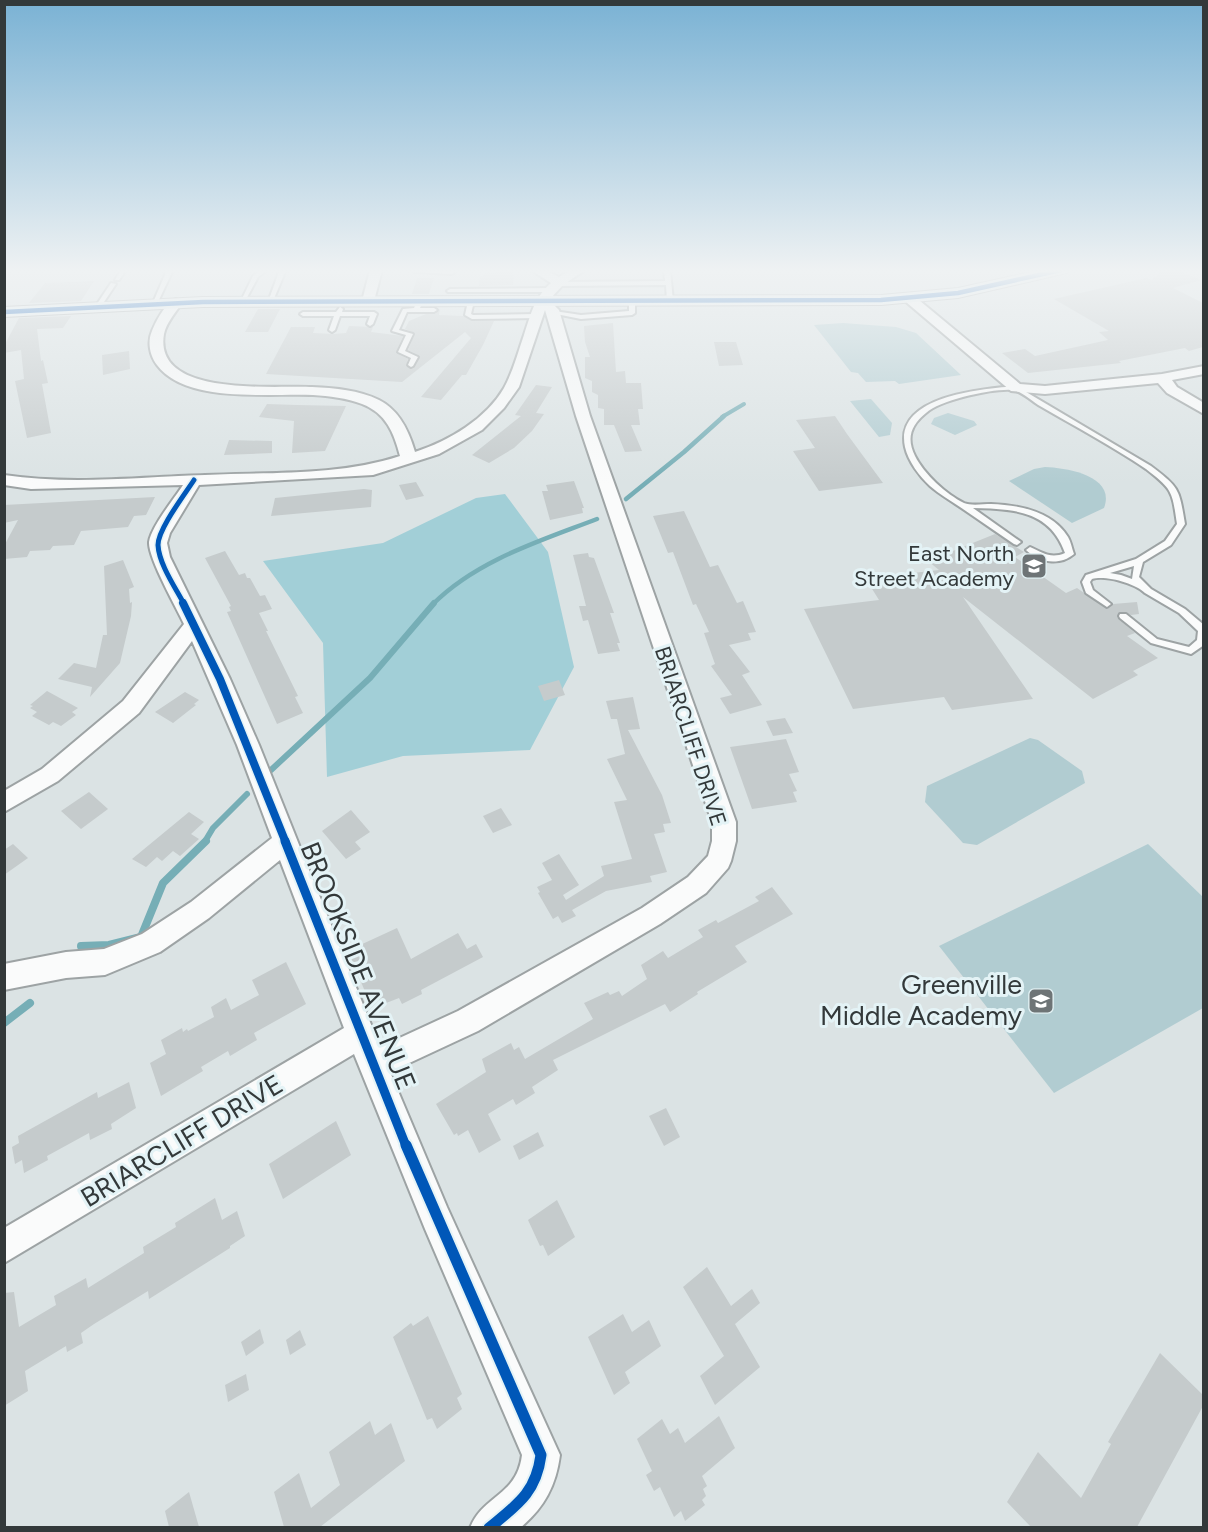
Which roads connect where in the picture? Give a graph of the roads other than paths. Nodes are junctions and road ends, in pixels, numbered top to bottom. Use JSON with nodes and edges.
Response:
{"nodes":[{"id":1,"x":157,"y":341,"type":"edge"},
{"id":2,"x":406,"y":341,"type":"edge"},
{"id":3,"x":530,"y":341,"type":"edge"},
{"id":4,"x":562,"y":341,"type":"edge"},
{"id":5,"x":961,"y":341,"type":"edge"},
{"id":6,"x":411,"y":365,"type":"dead end"},
{"id":7,"x":1203,"y":370,"type":"edge"},
{"id":8,"x":1162,"y":378,"type":"junction"},
{"id":9,"x":1016,"y":388,"type":"junction"},
{"id":10,"x":1203,"y":400,"type":"edge"},
{"id":11,"x":1203,"y":410,"type":"edge"},
{"id":12,"x":409,"y":459,"type":"junction"},
{"id":13,"x":4,"y":480,"type":"edge"},
{"id":14,"x":194,"y":480,"type":"junction"},
{"id":15,"x":964,"y":506,"type":"junction"},
{"id":16,"x":1017,"y":542,"type":"dead end"},
{"id":17,"x":1030,"y":550,"type":"dead end"},
{"id":18,"x":1139,"y":561,"type":"junction"},
{"id":19,"x":1094,"y":574,"type":"junction"},
{"id":20,"x":1148,"y":591,"type":"junction"},
{"id":21,"x":1107,"y":604,"type":"dead end"},
{"id":22,"x":1123,"y":616,"type":"dead end"},
{"id":23,"x":193,"y":626,"type":"junction"},
{"id":24,"x":4,"y":803,"type":"edge"},
{"id":25,"x":286,"y":840,"type":"junction"},
{"id":26,"x":4,"y":977,"type":"edge"},
{"id":27,"x":360,"y":1034,"type":"junction"},
{"id":28,"x":374,"y":1064,"type":"junction"},
{"id":29,"x":4,"y":1247,"type":"edge"},
{"id":30,"x":489,"y":1527,"type":"edge"}],
"edges":[{"from":1,"to":12,"type":"street"},
{"from":2,"to":6,"type":"lane"},
{"from":3,"to":12,"type":"street"},
{"from":4,"to":28,"type":"street","name":"BRIARCLIFF DRIVE"},
{"from":5,"to":9,"type":"street"},
{"from":7,"to":8,"type":"street"},
{"from":8,"to":9,"type":"street"},
{"from":8,"to":10,"type":"street"},
{"from":8,"to":11,"type":"street"},
{"from":9,"to":15,"type":"lane"},
{"from":9,"to":18,"type":"lane"},
{"from":12,"to":14,"type":"street"},
{"from":13,"to":14,"type":"street"},
{"from":14,"to":23,"type":"street","name":"BROOKSIDE AVENUE"},
{"from":15,"to":16,"type":"lane"},
{"from":15,"to":17,"type":"lane"},
{"from":18,"to":19,"type":"lane"},
{"from":18,"to":20,"type":"lane"},
{"from":19,"to":20,"type":"lane"},
{"from":19,"to":21,"type":"lane"},
{"from":20,"to":22,"type":"lane"},
{"from":23,"to":24,"type":"street"},
{"from":23,"to":25,"type":"street","name":"BROOKSIDE AVENUE"},
{"from":25,"to":26,"type":"street"},
{"from":25,"to":27,"type":"street","name":"BROOKSIDE AVENUE"},
{"from":27,"to":28,"type":"street","name":"BROOKSIDE AVENUE"},
{"from":27,"to":29,"type":"street","name":"BRIARCLIFF DRIVE"},
{"from":28,"to":30,"type":"street","name":"BROOKSIDE AVENUE"}]}
